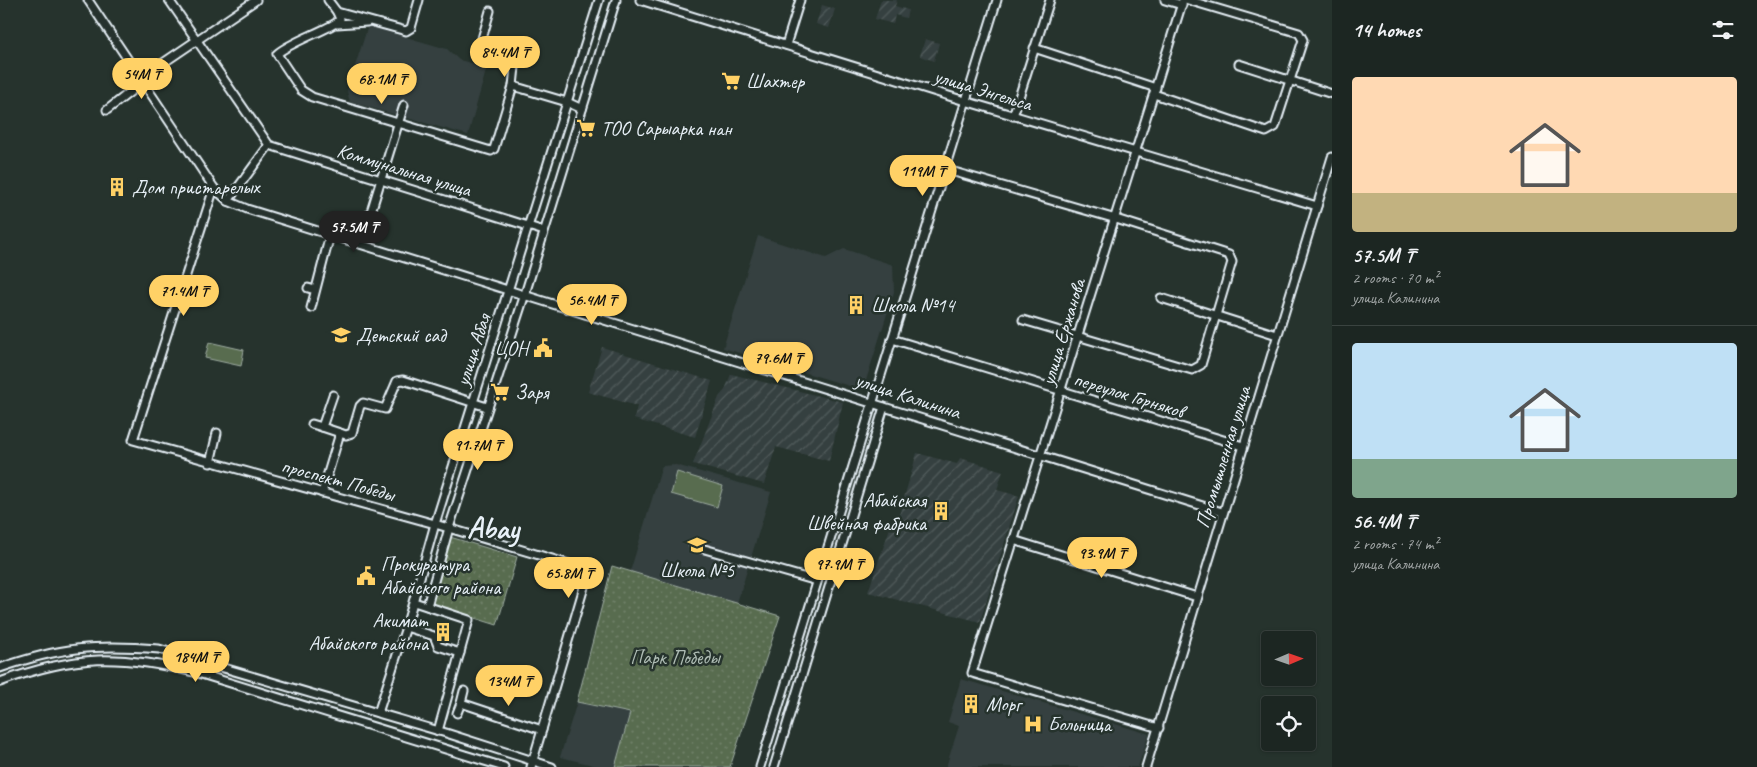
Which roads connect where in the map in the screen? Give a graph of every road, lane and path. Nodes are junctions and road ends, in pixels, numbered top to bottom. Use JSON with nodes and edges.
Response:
{"nodes":[{"id":1,"x":88,"y":0,"type":"edge"},
{"id":2,"x":169,"y":0,"type":"edge"},
{"id":3,"x":256,"y":0,"type":"edge"},
{"id":4,"x":328,"y":0,"type":"edge"},
{"id":5,"x":418,"y":0,"type":"edge"},
{"id":6,"x":599,"y":0,"type":"edge"},
{"id":7,"x":616,"y":0,"type":"edge"},
{"id":8,"x":640,"y":0,"type":"edge"},
{"id":9,"x":800,"y":0,"type":"edge"},
{"id":10,"x":997,"y":0,"type":"edge"},
{"id":11,"x":1050,"y":0,"type":"edge"},
{"id":12,"x":1165,"y":0,"type":"edge"},
{"id":13,"x":1188,"y":0,"type":"edge"},
{"id":14,"x":1183,"y":3,"type":"edge"},
{"id":15,"x":490,"y":10,"type":"dead end"},
{"id":16,"x":336,"y":12,"type":"junction"},
{"id":17,"x":372,"y":22,"type":"junction"},
{"id":18,"x":337,"y":24,"type":"junction"},
{"id":19,"x":197,"y":40,"type":"junction"},
{"id":20,"x":786,"y":46,"type":"junction"},
{"id":21,"x":1034,"y":48,"type":"junction"},
{"id":22,"x":1239,"y":64,"type":"dead end"},
{"id":23,"x":142,"y":80,"type":"junction"},
{"id":24,"x":1290,"y":82,"type":"junction"},
{"id":25,"x":513,"y":86,"type":"junction"},
{"id":26,"x":1155,"y":91,"type":"junction"},
{"id":27,"x":1332,"y":94,"type":"edge"},
{"id":28,"x":567,"y":102,"type":"junction"},
{"id":29,"x":965,"y":102,"type":"junction"},
{"id":30,"x":404,"y":105,"type":"dead end"},
{"id":31,"x":582,"y":109,"type":"junction"},
{"id":32,"x":107,"y":110,"type":"dead end"},
{"id":33,"x":1013,"y":116,"type":"junction"},
{"id":34,"x":399,"y":122,"type":"junction"},
{"id":35,"x":270,"y":145,"type":"junction"},
{"id":36,"x":1136,"y":153,"type":"junction"},
{"id":37,"x":1332,"y":157,"type":"edge"},
{"id":38,"x":944,"y":169,"type":"junction"},
{"id":39,"x":381,"y":180,"type":"junction"},
{"id":40,"x":214,"y":188,"type":"junction"},
{"id":41,"x":228,"y":201,"type":"junction"},
{"id":42,"x":1317,"y":206,"type":"junction"},
{"id":43,"x":1116,"y":219,"type":"junction"},
{"id":44,"x":529,"y":227,"type":"junction"},
{"id":45,"x":544,"y":231,"type":"junction"},
{"id":46,"x":330,"y":235,"type":"junction"},
{"id":47,"x":362,"y":244,"type":"junction"},
{"id":48,"x":308,"y":288,"type":"dead end"},
{"id":49,"x":315,"y":290,"type":"junction"},
{"id":50,"x":510,"y":290,"type":"junction"},
{"id":51,"x":525,"y":294,"type":"junction"},
{"id":52,"x":1161,"y":298,"type":"dead end"},
{"id":53,"x":311,"y":308,"type":"dead end"},
{"id":54,"x":1216,"y":316,"type":"junction"},
{"id":55,"x":1023,"y":320,"type":"dead end"},
{"id":56,"x":1277,"y":335,"type":"junction"},
{"id":57,"x":1079,"y":336,"type":"junction"},
{"id":58,"x":892,"y":339,"type":"junction"},
{"id":59,"x":1062,"y":392,"type":"junction"},
{"id":60,"x":332,"y":395,"type":"dead end"},
{"id":61,"x":873,"y":401,"type":"junction"},
{"id":62,"x":473,"y":402,"type":"junction"},
{"id":63,"x":487,"y":407,"type":"junction"},
{"id":64,"x":884,"y":407,"type":"junction"},
{"id":65,"x":312,"y":424,"type":"dead end"},
{"id":66,"x":322,"y":427,"type":"junction"},
{"id":67,"x":217,"y":433,"type":"dead end"},
{"id":68,"x":340,"y":434,"type":"junction"},
{"id":69,"x":1243,"y":446,"type":"junction"},
{"id":70,"x":1042,"y":455,"type":"junction"},
{"id":71,"x":210,"y":463,"type":"junction"},
{"id":72,"x":322,"y":493,"type":"junction"},
{"id":73,"x":1222,"y":512,"type":"junction"},
{"id":74,"x":435,"y":524,"type":"junction"},
{"id":75,"x":448,"y":528,"type":"junction"},
{"id":76,"x":1013,"y":540,"type":"junction"},
{"id":77,"x":694,"y":546,"type":"dead end"},
{"id":78,"x":817,"y":581,"type":"junction"},
{"id":79,"x":1197,"y":597,"type":"junction"},
{"id":80,"x":414,"y":602,"type":"junction"},
{"id":81,"x":426,"y":606,"type":"junction"},
{"id":82,"x":406,"y":626,"type":"junction"},
{"id":83,"x":460,"y":653,"type":"junction"},
{"id":84,"x":200,"y":660,"type":"junction"},
{"id":85,"x":0,"y":668,"type":"edge"},
{"id":86,"x":198,"y":672,"type":"junction"},
{"id":87,"x":0,"y":682,"type":"edge"},
{"id":88,"x":786,"y":685,"type":"junction"},
{"id":89,"x":798,"y":689,"type":"junction"},
{"id":90,"x":464,"y":691,"type":"dead end"},
{"id":91,"x":460,"y":703,"type":"junction"},
{"id":92,"x":367,"y":710,"type":"junction"},
{"id":93,"x":457,"y":712,"type":"dead end"},
{"id":94,"x":378,"y":713,"type":"junction"},
{"id":95,"x":363,"y":723,"type":"junction"},
{"id":96,"x":1160,"y":728,"type":"junction"},
{"id":97,"x":434,"y":730,"type":"junction"},
{"id":98,"x":542,"y":730,"type":"junction"},
{"id":99,"x":427,"y":742,"type":"junction"},
{"id":100,"x":532,"y":764,"type":"edge"},
{"id":101,"x":504,"y":767,"type":"edge"},
{"id":102,"x":552,"y":767,"type":"edge"},
{"id":103,"x":760,"y":767,"type":"edge"},
{"id":104,"x":774,"y":767,"type":"edge"},
{"id":105,"x":1146,"y":767,"type":"edge"}],
"edges":[{"from":1,"to":23,"type":"street","name":"улица Калинина"},
{"from":2,"to":19,"type":"street"},
{"from":3,"to":19,"type":"street"},
{"from":4,"to":16,"type":"street"},
{"from":5,"to":17,"type":"street"},
{"from":6,"to":28,"type":"street","name":"улица Абая"},
{"from":7,"to":31,"type":"street","name":"улица Абая"},
{"from":8,"to":20,"type":"street","name":"улица Энгельса"},
{"from":9,"to":20,"type":"street"},
{"from":10,"to":29,"type":"street"},
{"from":11,"to":21,"type":"street"},
{"from":12,"to":14,"type":"street"},
{"from":13,"to":24,"type":"street"},
{"from":14,"to":26,"type":"street","name":"улица Ержанова"},
{"from":15,"to":25,"type":"street"},
{"from":16,"to":17,"type":"street"},
{"from":16,"to":18,"type":"street"},
{"from":17,"to":18,"type":"street"},
{"from":18,"to":34,"type":"street"},
{"from":19,"to":23,"type":"street"},
{"from":19,"to":35,"type":"street"},
{"from":20,"to":29,"type":"street","name":"улица Энгельса"},
{"from":21,"to":26,"type":"street"},
{"from":21,"to":33,"type":"street"},
{"from":22,"to":24,"type":"street"},
{"from":23,"to":32,"type":"street"},
{"from":23,"to":40,"type":"street","name":"улица Калинина"},
{"from":24,"to":26,"type":"street"},
{"from":24,"to":27,"type":"street"},
{"from":25,"to":28,"type":"street"},
{"from":25,"to":34,"type":"street"},
{"from":26,"to":36,"type":"street","name":"улица Ержанова"},
{"from":28,"to":31,"type":"street"},
{"from":28,"to":44,"type":"street","name":"улица Абая"},
{"from":29,"to":33,"type":"street","name":"улица Энгельса"},
{"from":29,"to":38,"type":"street"},
{"from":30,"to":34,"type":"street"},
{"from":31,"to":45,"type":"street","name":"улица Абая"},
{"from":33,"to":36,"type":"street","name":"улица Энгельса"},
{"from":34,"to":39,"type":"street"},
{"from":35,"to":39,"type":"street","name":"Коммунальная улица"},
{"from":35,"to":41,"type":"street"},
{"from":36,"to":42,"type":"street","name":"улица Энгельса"},
{"from":36,"to":43,"type":"street","name":"улица Ержанова"},
{"from":37,"to":42,"type":"street","name":"Промышленная улица"},
{"from":38,"to":43,"type":"street"},
{"from":38,"to":58,"type":"street"},
{"from":39,"to":44,"type":"street","name":"Коммунальная улица"},
{"from":39,"to":47,"type":"street"},
{"from":40,"to":41,"type":"street","name":"улица Калинина"},
{"from":40,"to":71,"type":"street","name":"проспект Победы"},
{"from":41,"to":46,"type":"street","name":"улица Калинина"},
{"from":42,"to":56,"type":"street","name":"Промышленная улица"},
{"from":43,"to":54,"type":"street"},
{"from":43,"to":57,"type":"street","name":"улица Ержанова"},
{"from":44,"to":45,"type":"street","name":"Коммунальная улица"},
{"from":44,"to":50,"type":"street","name":"улица Абая"},
{"from":45,"to":51,"type":"street","name":"улица Абая"},
{"from":46,"to":47,"type":"street","name":"улица Калинина"},
{"from":46,"to":49,"type":"street"},
{"from":47,"to":50,"type":"street","name":"улица Калинина"},
{"from":48,"to":49,"type":"street"},
{"from":49,"to":53,"type":"street"},
{"from":50,"to":51,"type":"street","name":"улица Калинина"},
{"from":50,"to":62,"type":"street","name":"улица Абая"},
{"from":51,"to":61,"type":"street","name":"улица Калинина"},
{"from":51,"to":63,"type":"street","name":"улица Абая"},
{"from":52,"to":54,"type":"street"},
{"from":54,"to":56,"type":"street"},
{"from":54,"to":57,"type":"street"},
{"from":55,"to":57,"type":"street"},
{"from":56,"to":69,"type":"street","name":"Промышленная улица"},
{"from":57,"to":59,"type":"street","name":"улица Ержанова"},
{"from":58,"to":59,"type":"street","name":"переулок Горняков"},
{"from":58,"to":61,"type":"street"},
{"from":59,"to":69,"type":"street","name":"переулок Горняков"},
{"from":59,"to":70,"type":"street","name":"улица Ержанова"},
{"from":60,"to":66,"type":"street"},
{"from":61,"to":64,"type":"street","name":"улица Калинина"},
{"from":61,"to":78,"type":"street"},
{"from":62,"to":63,"type":"street","name":"улица Абая"},
{"from":62,"to":68,"type":"street"},
{"from":62,"to":74,"type":"street"},
{"from":63,"to":75,"type":"street"},
{"from":64,"to":70,"type":"street","name":"улица Калинина"},
{"from":64,"to":89,"type":"street"},
{"from":65,"to":66,"type":"street"},
{"from":66,"to":68,"type":"street"},
{"from":67,"to":71,"type":"street"},
{"from":68,"to":72,"type":"street"},
{"from":69,"to":73,"type":"street","name":"Промышленная улица"},
{"from":70,"to":73,"type":"street","name":"улица Калинина"},
{"from":70,"to":76,"type":"street","name":"улица Ержанова"},
{"from":71,"to":72,"type":"street","name":"проспект Победы"},
{"from":72,"to":74,"type":"street","name":"проспект Победы"},
{"from":73,"to":79,"type":"street","name":"Промышленная улица"},
{"from":74,"to":75,"type":"street","name":"проспект Победы"},
{"from":74,"to":80,"type":"street"},
{"from":75,"to":81,"type":"street"},
{"from":75,"to":98,"type":"street","name":"проспект Победы"},
{"from":76,"to":79,"type":"street"},
{"from":76,"to":96,"type":"street","name":"улица Ержанова"},
{"from":77,"to":78,"type":"street"},
{"from":78,"to":88,"type":"street"},
{"from":79,"to":96,"type":"street","name":"Промышленная улица"},
{"from":80,"to":81,"type":"street"},
{"from":80,"to":82,"type":"street"},
{"from":81,"to":83,"type":"street"},
{"from":82,"to":83,"type":"street"},
{"from":82,"to":94,"type":"street"},
{"from":83,"to":97,"type":"street"},
{"from":84,"to":85,"type":"street"},
{"from":84,"to":86,"type":"street"},
{"from":84,"to":92,"type":"street"},
{"from":86,"to":87,"type":"street"},
{"from":86,"to":95,"type":"street"},
{"from":88,"to":89,"type":"street"},
{"from":88,"to":103,"type":"street"},
{"from":89,"to":104,"type":"street"},
{"from":90,"to":91,"type":"street"},
{"from":91,"to":93,"type":"street"},
{"from":91,"to":98,"type":"street"},
{"from":92,"to":94,"type":"street"},
{"from":92,"to":95,"type":"street"},
{"from":94,"to":97,"type":"street"},
{"from":95,"to":99,"type":"street"},
{"from":96,"to":105,"type":"street","name":"Промышленная улица"},
{"from":97,"to":99,"type":"street"},
{"from":97,"to":100,"type":"street"},
{"from":98,"to":100,"type":"street","name":"проспект Победы"},
{"from":99,"to":101,"type":"street"},
{"from":100,"to":102,"type":"street"}]}
